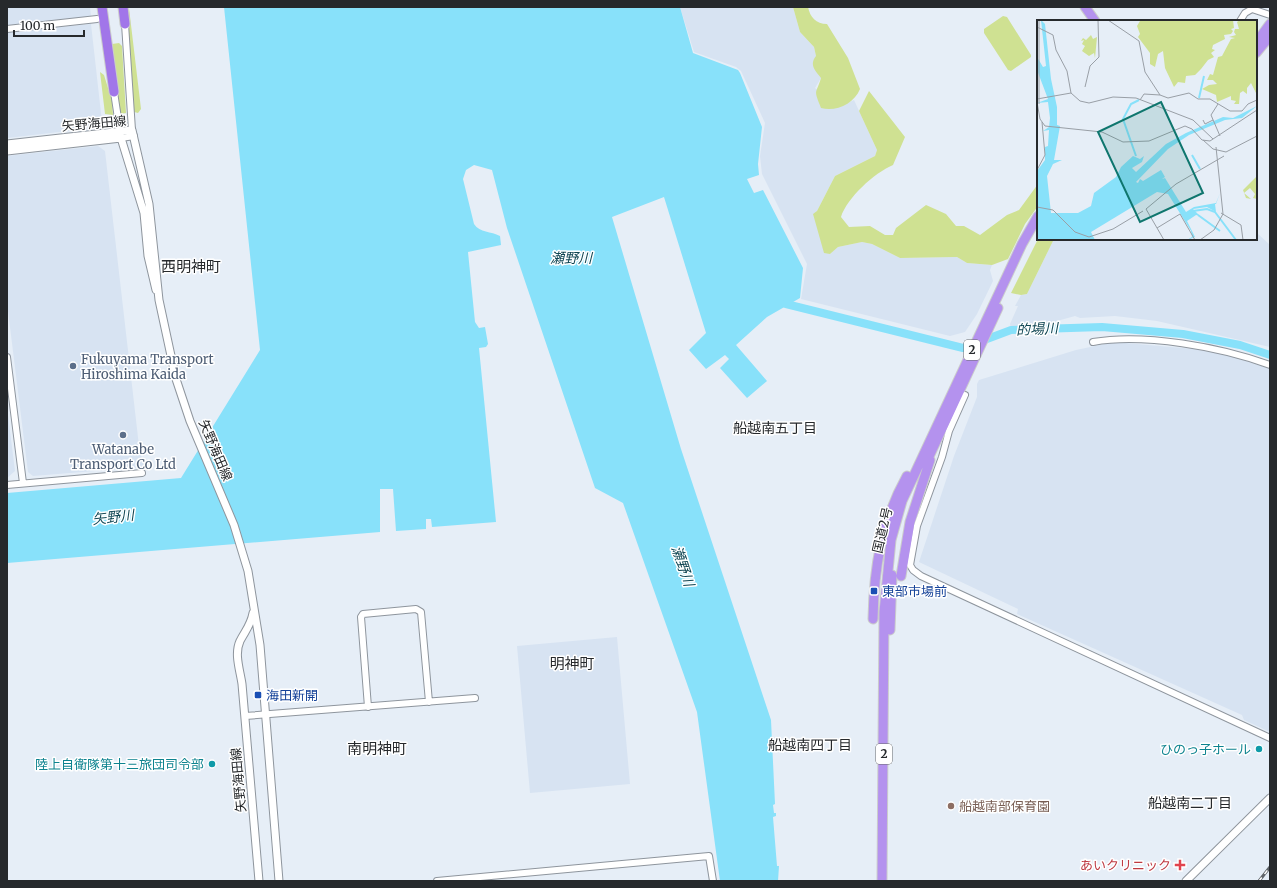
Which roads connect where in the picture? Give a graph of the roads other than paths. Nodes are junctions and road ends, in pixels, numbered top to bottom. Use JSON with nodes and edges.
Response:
{"nodes":[{"id":1,"x":102,"y":7,"type":"edge"},
{"id":2,"x":123,"y":7,"type":"edge"},
{"id":3,"x":1083,"y":7,"type":"edge"},
{"id":4,"x":1268,"y":14,"type":"edge"},
{"id":5,"x":97,"y":19,"type":"dead end"},
{"id":6,"x":1090,"y":20,"type":"edge"},
{"id":7,"x":1093,"y":20,"type":"edge"},
{"id":8,"x":1241,"y":20,"type":"edge"},
{"id":9,"x":125,"y":24,"type":"joint"},
{"id":10,"x":1270,"y":25,"type":"edge"},
{"id":11,"x":7,"y":29,"type":"edge"},
{"id":12,"x":1257,"y":35,"type":"edge"},
{"id":13,"x":1269,"y":38,"type":"edge"},
{"id":14,"x":1257,"y":42,"type":"edge"},
{"id":15,"x":1257,"y":52,"type":"edge"},
{"id":16,"x":114,"y":92,"type":"joint"},
{"id":17,"x":133,"y":133,"type":"junction"},
{"id":18,"x":120,"y":135,"type":"junction"},
{"id":19,"x":7,"y":144,"type":"edge"},
{"id":20,"x":7,"y":151,"type":"edge"},
{"id":21,"x":1037,"y":218,"type":"edge"},
{"id":22,"x":1037,"y":228,"type":"edge"},
{"id":23,"x":1012,"y":272,"type":"junction"},
{"id":24,"x":159,"y":300,"type":"junction"},
{"id":25,"x":1093,"y":342,"type":"dead end"},
{"id":26,"x":7,"y":357,"type":"edge"},
{"id":27,"x":1270,"y":365,"type":"edge"},
{"id":28,"x":965,"y":395,"type":"dead end"},
{"id":29,"x":928,"y":451,"type":"junction"},
{"id":30,"x":142,"y":473,"type":"dead end"},
{"id":31,"x":22,"y":483,"type":"junction"},
{"id":32,"x":7,"y":485,"type":"edge"},
{"id":33,"x":901,"y":576,"type":"dead end"},
{"id":34,"x":254,"y":609,"type":"junction"},
{"id":35,"x":873,"y":619,"type":"dead end"},
{"id":36,"x":887,"y":627,"type":"junction"},
{"id":37,"x":475,"y":698,"type":"dead end"},
{"id":38,"x":429,"y":702,"type":"junction"},
{"id":39,"x":368,"y":708,"type":"junction"},
{"id":40,"x":265,"y":714,"type":"junction"},
{"id":41,"x":245,"y":716,"type":"junction"},
{"id":42,"x":1270,"y":738,"type":"edge"},
{"id":43,"x":1270,"y":798,"type":"edge"},
{"id":44,"x":259,"y":881,"type":"edge"},
{"id":45,"x":279,"y":881,"type":"edge"},
{"id":46,"x":437,"y":881,"type":"edge"},
{"id":47,"x":713,"y":881,"type":"edge"},
{"id":48,"x":882,"y":881,"type":"edge"},
{"id":49,"x":888,"y":881,"type":"edge"},
{"id":50,"x":1186,"y":881,"type":"edge"}],
"edges":[{"from":1,"to":16,"type":"highway"},
{"from":2,"to":9,"type":"highway"},
{"from":3,"to":6,"type":"highway"},
{"from":3,"to":7,"type":"highway"},
{"from":4,"to":8,"type":"street"},
{"from":5,"to":11,"type":"street"},
{"from":9,"to":17,"type":"street"},
{"from":10,"to":12,"type":"highway"},
{"from":10,"to":14,"type":"highway"},
{"from":13,"to":15,"type":"highway"},
{"from":16,"to":18,"type":"street"},
{"from":17,"to":18,"type":"main road","name":"矢野海田線"},
{"from":17,"to":24,"type":"main road","name":"矢野海田線"},
{"from":18,"to":19,"type":"main road","name":"矢野海田線"},
{"from":18,"to":20,"type":"main road","name":"矢野海田線"},
{"from":18,"to":24,"type":"main road","name":"矢野海田線"},
{"from":21,"to":23,"type":"highway","number":"2"},
{"from":22,"to":23,"type":"highway","number":"2"},
{"from":23,"to":29,"type":"highway","number":"2"},
{"from":24,"to":34,"type":"main road","name":"矢野海田線"},
{"from":25,"to":27,"type":"street"},
{"from":26,"to":31,"type":"street"},
{"from":28,"to":42,"type":"street"},
{"from":29,"to":33,"type":"highway"},
{"from":29,"to":35,"type":"highway"},
{"from":29,"to":36,"type":"highway","name":"国道2号","number":"2"},
{"from":30,"to":31,"type":"street"},
{"from":31,"to":32,"type":"street"},
{"from":34,"to":40,"type":"main road","name":"矢野海田線"},
{"from":34,"to":41,"type":"main road","name":"矢野海田線"},
{"from":36,"to":48,"type":"highway","name":"国道2号","number":"2"},
{"from":36,"to":49,"type":"highway","name":"国道2号","number":"2"},
{"from":37,"to":38,"type":"street"},
{"from":38,"to":39,"type":"street"},
{"from":38,"to":39,"type":"street"},
{"from":39,"to":40,"type":"street"},
{"from":40,"to":41,"type":"street"},
{"from":40,"to":45,"type":"main road","name":"矢野海田線"},
{"from":41,"to":44,"type":"main road","name":"矢野海田線"},
{"from":43,"to":50,"type":"main road"},
{"from":46,"to":47,"type":"street"}]}
